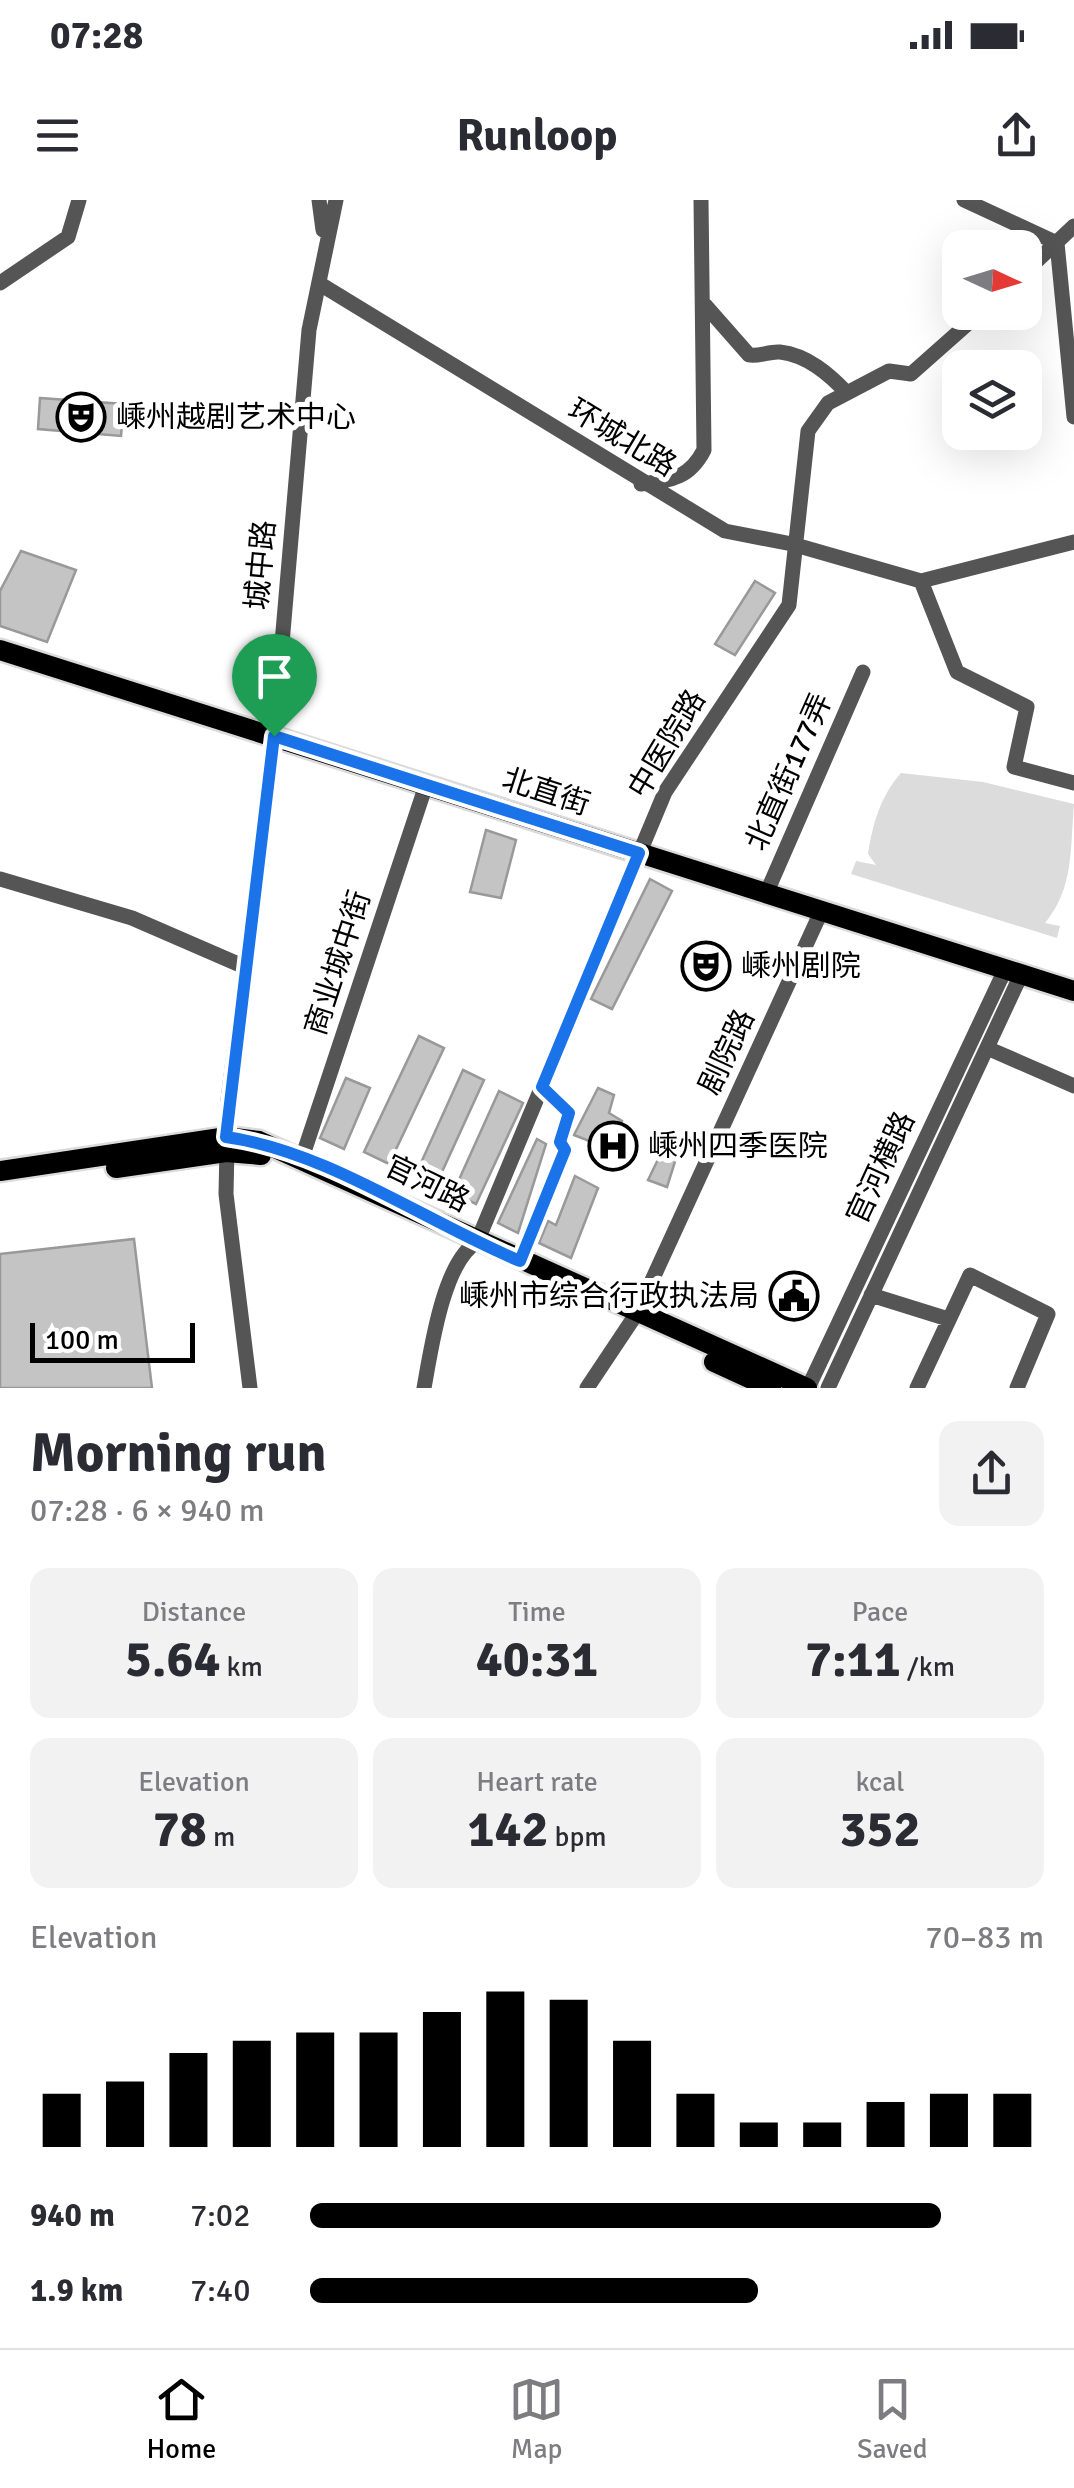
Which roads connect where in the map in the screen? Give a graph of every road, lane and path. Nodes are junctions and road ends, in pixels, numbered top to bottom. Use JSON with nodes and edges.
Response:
{"nodes":[{"id":1,"x":79,"y":200,"type":"edge"},
{"id":2,"x":318,"y":200,"type":"edge"},
{"id":3,"x":336,"y":200,"type":"edge"},
{"id":4,"x":701,"y":200,"type":"edge"},
{"id":5,"x":964,"y":200,"type":"edge"},
{"id":6,"x":1074,"y":226,"type":"edge"},
{"id":7,"x":1056,"y":243,"type":"junction"},
{"id":8,"x":1042,"y":256,"type":"edge"},
{"id":9,"x":0,"y":283,"type":"edge"},
{"id":10,"x":320,"y":284,"type":"junction"},
{"id":11,"x":705,"y":305,"type":"junction"},
{"id":12,"x":961,"y":330,"type":"edge"},
{"id":13,"x":847,"y":393,"type":"junction"},
{"id":14,"x":1074,"y":417,"type":"edge"},
{"id":15,"x":641,"y":484,"type":"junction"},
{"id":16,"x":1074,"y":542,"type":"edge"},
{"id":17,"x":792,"y":544,"type":"junction"},
{"id":18,"x":920,"y":582,"type":"junction"},
{"id":19,"x":0,"y":650,"type":"edge"},
{"id":20,"x":863,"y":672,"type":"dead end"},
{"id":21,"x":274,"y":736,"type":"junction"},
{"id":22,"x":1074,"y":783,"type":"edge"},
{"id":23,"x":426,"y":785,"type":"junction"},
{"id":24,"x":639,"y":853,"type":"junction"},
{"id":25,"x":0,"y":878,"type":"edge"},
{"id":26,"x":766,"y":894,"type":"junction"},
{"id":27,"x":821,"y":912,"type":"junction"},
{"id":28,"x":245,"y":967,"type":"junction"},
{"id":29,"x":1012,"y":974,"type":"junction"},
{"id":30,"x":1074,"y":991,"type":"edge"},
{"id":31,"x":987,"y":1048,"type":"junction"},
{"id":32,"x":1074,"y":1086,"type":"edge"},
{"id":33,"x":542,"y":1087,"type":"junction"},
{"id":34,"x":226,"y":1145,"type":"junction"},
{"id":35,"x":302,"y":1158,"type":"junction"},
{"id":36,"x":0,"y":1171,"type":"edge"},
{"id":37,"x":0,"y":1184,"type":"edge"},
{"id":38,"x":472,"y":1245,"type":"junction"},
{"id":39,"x":520,"y":1261,"type":"junction"},
{"id":40,"x":871,"y":1296,"type":"junction"},
{"id":41,"x":634,"y":1318,"type":"junction"},
{"id":42,"x":948,"y":1319,"type":"junction"},
{"id":43,"x":250,"y":1388,"type":"edge"},
{"id":44,"x":424,"y":1388,"type":"edge"},
{"id":45,"x":588,"y":1388,"type":"edge"},
{"id":46,"x":771,"y":1388,"type":"edge"},
{"id":47,"x":808,"y":1388,"type":"edge"},
{"id":48,"x":828,"y":1388,"type":"edge"},
{"id":49,"x":917,"y":1388,"type":"edge"},
{"id":50,"x":1018,"y":1388,"type":"edge"}],
"edges":[{"from":1,"to":9,"type":"street"},
{"from":2,"to":10,"type":"street"},
{"from":3,"to":10,"type":"street"},
{"from":4,"to":11,"type":"street"},
{"from":5,"to":7,"type":"street"},
{"from":6,"to":7,"type":"street"},
{"from":7,"to":8,"type":"street"},
{"from":7,"to":14,"type":"street"},
{"from":10,"to":15,"type":"street","name":"环城北路"},
{"from":10,"to":21,"type":"street","name":"城中路"},
{"from":11,"to":13,"type":"street"},
{"from":11,"to":15,"type":"street"},
{"from":12,"to":13,"type":"street","name":"中医院路"},
{"from":13,"to":17,"type":"street","name":"中医院路"},
{"from":15,"to":17,"type":"street","name":"环城北路"},
{"from":16,"to":18,"type":"street"},
{"from":17,"to":18,"type":"street","name":"环城北路"},
{"from":17,"to":24,"type":"street","name":"中医院路"},
{"from":18,"to":22,"type":"street"},
{"from":19,"to":21,"type":"main road","name":"北直街"},
{"from":20,"to":26,"type":"street","name":"北直街177弄"},
{"from":21,"to":23,"type":"main road","name":"北直街"},
{"from":21,"to":28,"type":"street","name":"城中路"},
{"from":23,"to":24,"type":"main road","name":"北直街"},
{"from":23,"to":35,"type":"street","name":"商业城中街"},
{"from":24,"to":26,"type":"main road","name":"北直街"},
{"from":24,"to":33,"type":"street","name":"中医院路"},
{"from":25,"to":28,"type":"street"},
{"from":26,"to":27,"type":"main road","name":"北直街"},
{"from":27,"to":29,"type":"main road","name":"北直街"},
{"from":27,"to":41,"type":"street","name":"剧院路"},
{"from":28,"to":34,"type":"street","name":"城中路"},
{"from":29,"to":30,"type":"main road","name":"北直街"},
{"from":29,"to":31,"type":"street","name":"官河横路"},
{"from":29,"to":47,"type":"street","name":"官河横路"},
{"from":31,"to":32,"type":"street"},
{"from":31,"to":40,"type":"street","name":"官河横路"},
{"from":33,"to":38,"type":"street","name":"中医院路"},
{"from":33,"to":39,"type":"street"},
{"from":34,"to":35,"type":"main road","name":"官河路"},
{"from":34,"to":36,"type":"main road","name":"官河路"},
{"from":34,"to":37,"type":"main road","name":"官河路"},
{"from":34,"to":38,"type":"main road","name":"官河路"},
{"from":34,"to":43,"type":"street","name":"城中路"},
{"from":35,"to":38,"type":"main road","name":"官河路"},
{"from":38,"to":39,"type":"main road","name":"官河路"},
{"from":38,"to":41,"type":"main road","name":"官河路"},
{"from":38,"to":44,"type":"street","name":"中医院路"},
{"from":39,"to":41,"type":"main road","name":"官河路"},
{"from":40,"to":42,"type":"street"},
{"from":40,"to":48,"type":"street","name":"官河横路"},
{"from":41,"to":45,"type":"street","name":"剧院路"},
{"from":41,"to":46,"type":"main road","name":"官河路"},
{"from":41,"to":47,"type":"main road","name":"官河路"},
{"from":42,"to":49,"type":"street"},
{"from":42,"to":50,"type":"street"}]}
